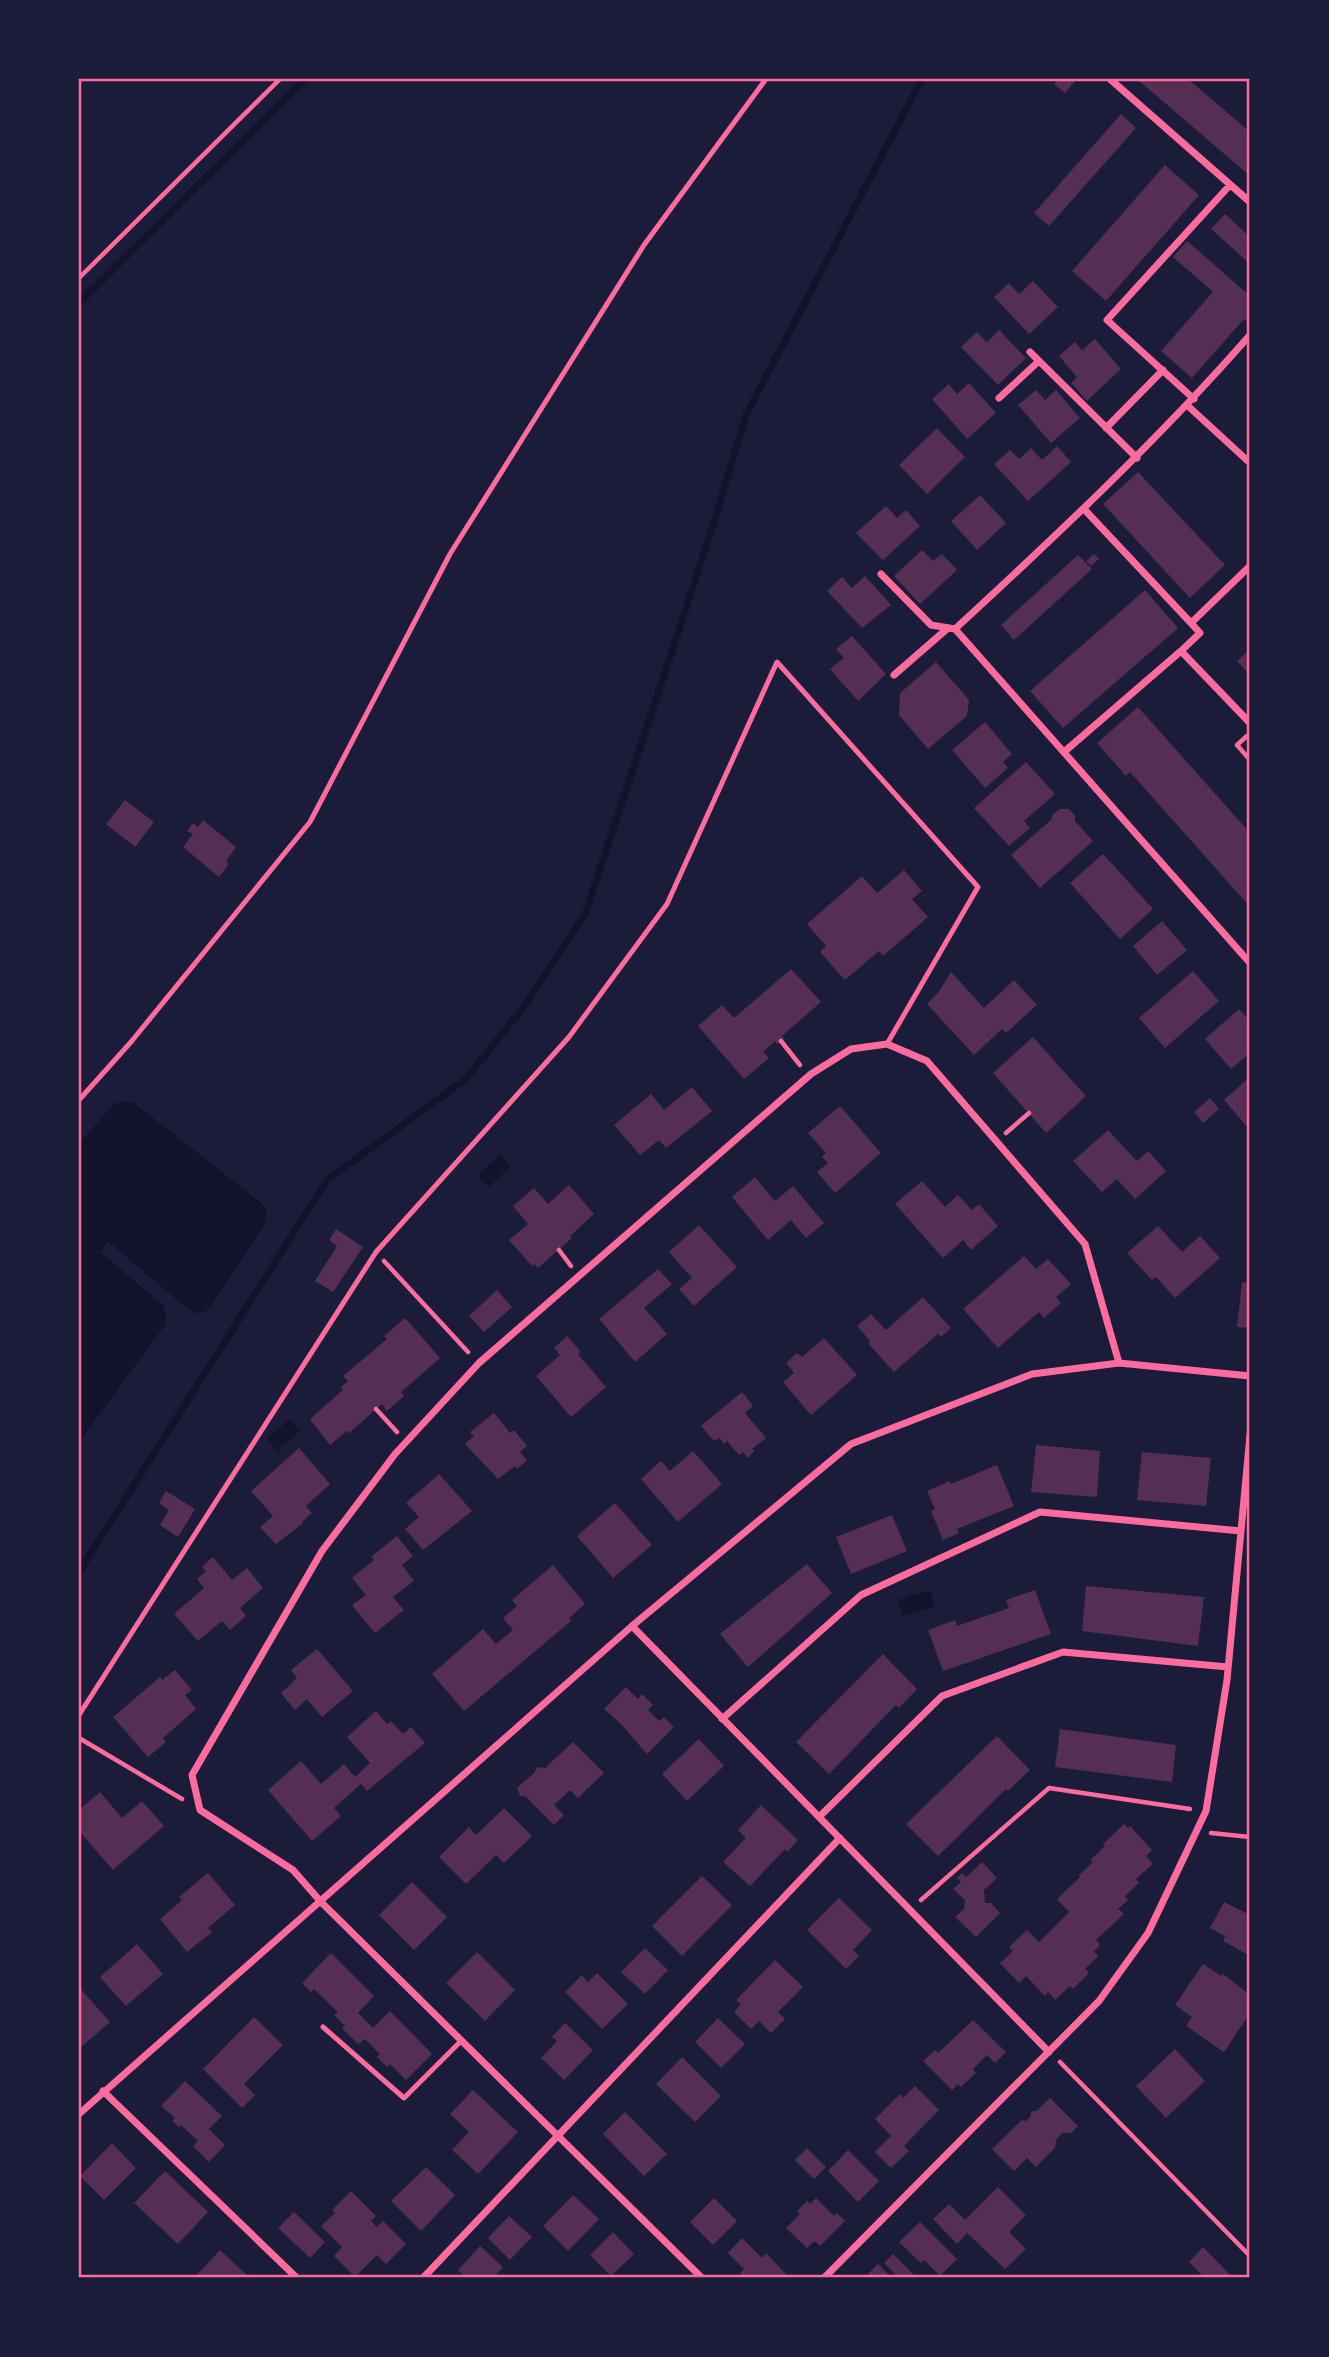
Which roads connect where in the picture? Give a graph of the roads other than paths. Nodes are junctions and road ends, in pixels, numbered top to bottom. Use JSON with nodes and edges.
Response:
{"nodes":[{"id":1,"x":766,"y":79,"type":"edge"},
{"id":2,"x":1110,"y":79,"type":"edge"},
{"id":3,"x":1230,"y":185,"type":"junction"},
{"id":4,"x":1250,"y":202,"type":"edge"},
{"id":5,"x":1250,"y":335,"type":"edge"},
{"id":6,"x":1030,"y":352,"type":"dead end"},
{"id":7,"x":1039,"y":361,"type":"junction"},
{"id":8,"x":1163,"y":370,"type":"junction"},
{"id":9,"x":999,"y":398,"type":"dead end"},
{"id":10,"x":1194,"y":399,"type":"junction"},
{"id":11,"x":1188,"y":406,"type":"junction"},
{"id":12,"x":1106,"y":428,"type":"junction"},
{"id":13,"x":1137,"y":458,"type":"junction"},
{"id":14,"x":1250,"y":463,"type":"edge"},
{"id":15,"x":1084,"y":509,"type":"junction"},
{"id":16,"x":1250,"y":566,"type":"edge"},
{"id":17,"x":881,"y":574,"type":"dead end"},
{"id":18,"x":1191,"y":623,"type":"junction"},
{"id":19,"x":951,"y":629,"type":"junction"},
{"id":20,"x":1181,"y":651,"type":"junction"},
{"id":21,"x":894,"y":675,"type":"dead end"},
{"id":22,"x":1250,"y":723,"type":"edge"},
{"id":23,"x":1064,"y":752,"type":"junction"},
{"id":24,"x":1250,"y":963,"type":"edge"},
{"id":25,"x":887,"y":1044,"type":"junction"},
{"id":26,"x":79,"y":1100,"type":"edge"},
{"id":27,"x":1119,"y":1363,"type":"junction"},
{"id":28,"x":1250,"y":1376,"type":"edge"},
{"id":29,"x":1250,"y":1435,"type":"edge"},
{"id":30,"x":1241,"y":1531,"type":"junction"},
{"id":31,"x":632,"y":1626,"type":"junction"},
{"id":32,"x":1228,"y":1667,"type":"junction"},
{"id":33,"x":79,"y":1715,"type":"edge"},
{"id":34,"x":722,"y":1718,"type":"junction"},
{"id":35,"x":819,"y":1817,"type":"junction"},
{"id":36,"x":839,"y":1838,"type":"junction"},
{"id":37,"x":321,"y":1902,"type":"junction"},
{"id":38,"x":323,"y":2026,"type":"dead end"},
{"id":39,"x":462,"y":2040,"type":"junction"},
{"id":40,"x":1049,"y":2052,"type":"junction"},
{"id":41,"x":103,"y":2091,"type":"junction"},
{"id":42,"x":79,"y":2114,"type":"edge"},
{"id":43,"x":558,"y":2133,"type":"junction"},
{"id":44,"x":297,"y":2278,"type":"edge"},
{"id":45,"x":423,"y":2278,"type":"edge"},
{"id":46,"x":702,"y":2278,"type":"edge"},
{"id":47,"x":824,"y":2278,"type":"edge"}],
"edges":[{"from":1,"to":26,"type":"lane"},
{"from":2,"to":3,"type":"street"},
{"from":3,"to":4,"type":"street"},
{"from":3,"to":8,"type":"street"},
{"from":5,"to":10,"type":"street"},
{"from":6,"to":7,"type":"street"},
{"from":7,"to":9,"type":"street"},
{"from":7,"to":12,"type":"street"},
{"from":8,"to":10,"type":"street"},
{"from":8,"to":12,"type":"street"},
{"from":10,"to":11,"type":"street"},
{"from":11,"to":13,"type":"street"},
{"from":11,"to":14,"type":"street"},
{"from":12,"to":13,"type":"street"},
{"from":13,"to":15,"type":"street"},
{"from":15,"to":18,"type":"street"},
{"from":15,"to":19,"type":"street"},
{"from":16,"to":18,"type":"street"},
{"from":17,"to":19,"type":"street"},
{"from":18,"to":20,"type":"street"},
{"from":19,"to":21,"type":"street"},
{"from":19,"to":23,"type":"street"},
{"from":20,"to":22,"type":"street"},
{"from":20,"to":23,"type":"street"},
{"from":23,"to":24,"type":"street"},
{"from":25,"to":27,"type":"street"},
{"from":25,"to":33,"type":"lane"},
{"from":25,"to":37,"type":"street"},
{"from":27,"to":28,"type":"street"},
{"from":27,"to":31,"type":"street"},
{"from":29,"to":30,"type":"street"},
{"from":30,"to":32,"type":"street"},
{"from":30,"to":34,"type":"street"},
{"from":31,"to":34,"type":"street"},
{"from":31,"to":37,"type":"street"},
{"from":32,"to":35,"type":"street"},
{"from":32,"to":40,"type":"street"},
{"from":34,"to":35,"type":"street"},
{"from":35,"to":36,"type":"street"},
{"from":36,"to":40,"type":"street"},
{"from":36,"to":43,"type":"street"},
{"from":37,"to":39,"type":"street"},
{"from":37,"to":41,"type":"street"},
{"from":38,"to":39,"type":"lane"},
{"from":39,"to":43,"type":"street"},
{"from":40,"to":47,"type":"street"},
{"from":41,"to":42,"type":"street"},
{"from":41,"to":44,"type":"street"},
{"from":43,"to":45,"type":"street"},
{"from":43,"to":46,"type":"street"}]}
